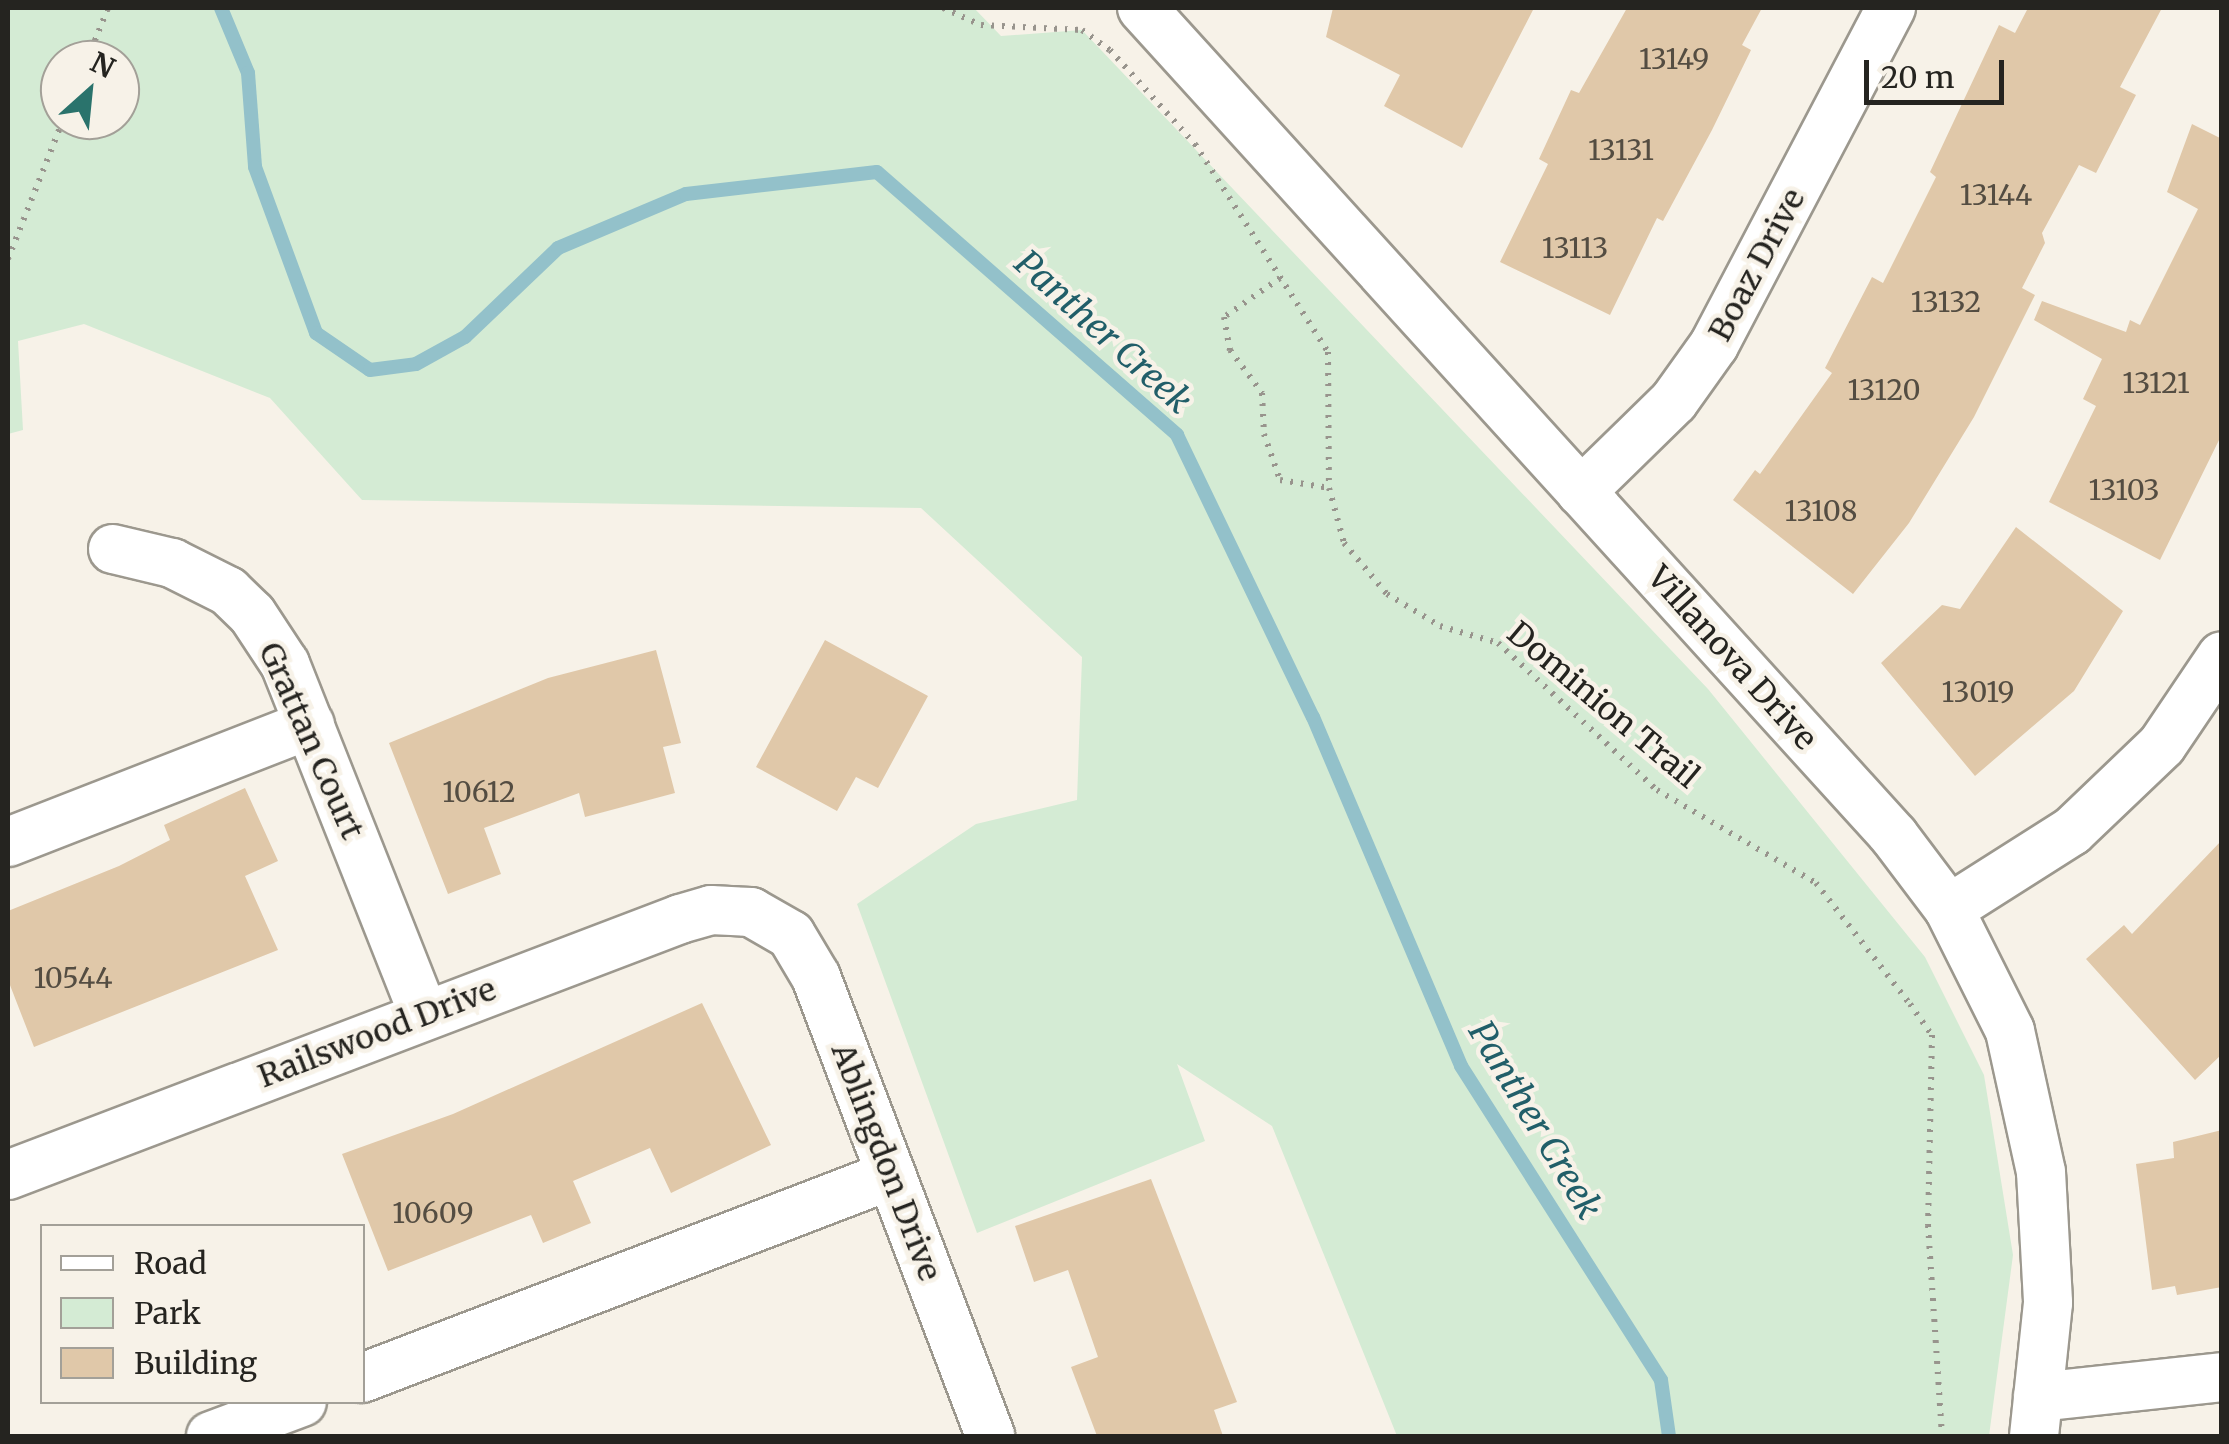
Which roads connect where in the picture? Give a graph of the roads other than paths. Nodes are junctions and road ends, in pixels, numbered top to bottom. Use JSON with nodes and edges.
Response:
{"nodes":[{"id":1,"x":1142,"y":8,"type":"edge"},
{"id":2,"x":1891,"y":8,"type":"edge"},
{"id":3,"x":1581,"y":492,"type":"junction"},
{"id":4,"x":113,"y":549,"type":"dead end"},
{"id":5,"x":2222,"y":656,"type":"edge"},
{"id":6,"x":310,"y":724,"type":"junction"},
{"id":7,"x":8,"y":842,"type":"edge"},
{"id":8,"x":1949,"y":909,"type":"junction"},
{"id":9,"x":750,"y":912,"type":"joint"},
{"id":10,"x":424,"y":1015,"type":"junction"},
{"id":11,"x":8,"y":1175,"type":"edge"},
{"id":12,"x":892,"y":1175,"type":"junction"},
{"id":13,"x":365,"y":1377,"type":"edge"},
{"id":14,"x":2222,"y":1377,"type":"edge"},
{"id":15,"x":297,"y":1404,"type":"edge"},
{"id":16,"x":2036,"y":1417,"type":"edge"},
{"id":17,"x":211,"y":1436,"type":"edge"},
{"id":18,"x":990,"y":1436,"type":"edge"}],
"edges":[{"from":1,"to":3,"type":"street","name":"Villanova Drive"},
{"from":2,"to":3,"type":"street","name":"Boaz Drive"},
{"from":3,"to":8,"type":"street","name":"Villanova Drive"},
{"from":4,"to":6,"type":"street","name":"Grattan Court"},
{"from":5,"to":8,"type":"street"},
{"from":6,"to":7,"type":"street"},
{"from":6,"to":10,"type":"street","name":"Grattan Court"},
{"from":8,"to":16,"type":"street","name":"Villanova Drive"},
{"from":9,"to":10,"type":"street","name":"Railswood Drive"},
{"from":9,"to":12,"type":"street","name":"Ablingdon Drive"},
{"from":10,"to":11,"type":"street","name":"Railswood Drive"},
{"from":12,"to":13,"type":"street"},
{"from":12,"to":18,"type":"street","name":"Ablingdon Drive"},
{"from":14,"to":16,"type":"street"},
{"from":15,"to":17,"type":"street"}]}
